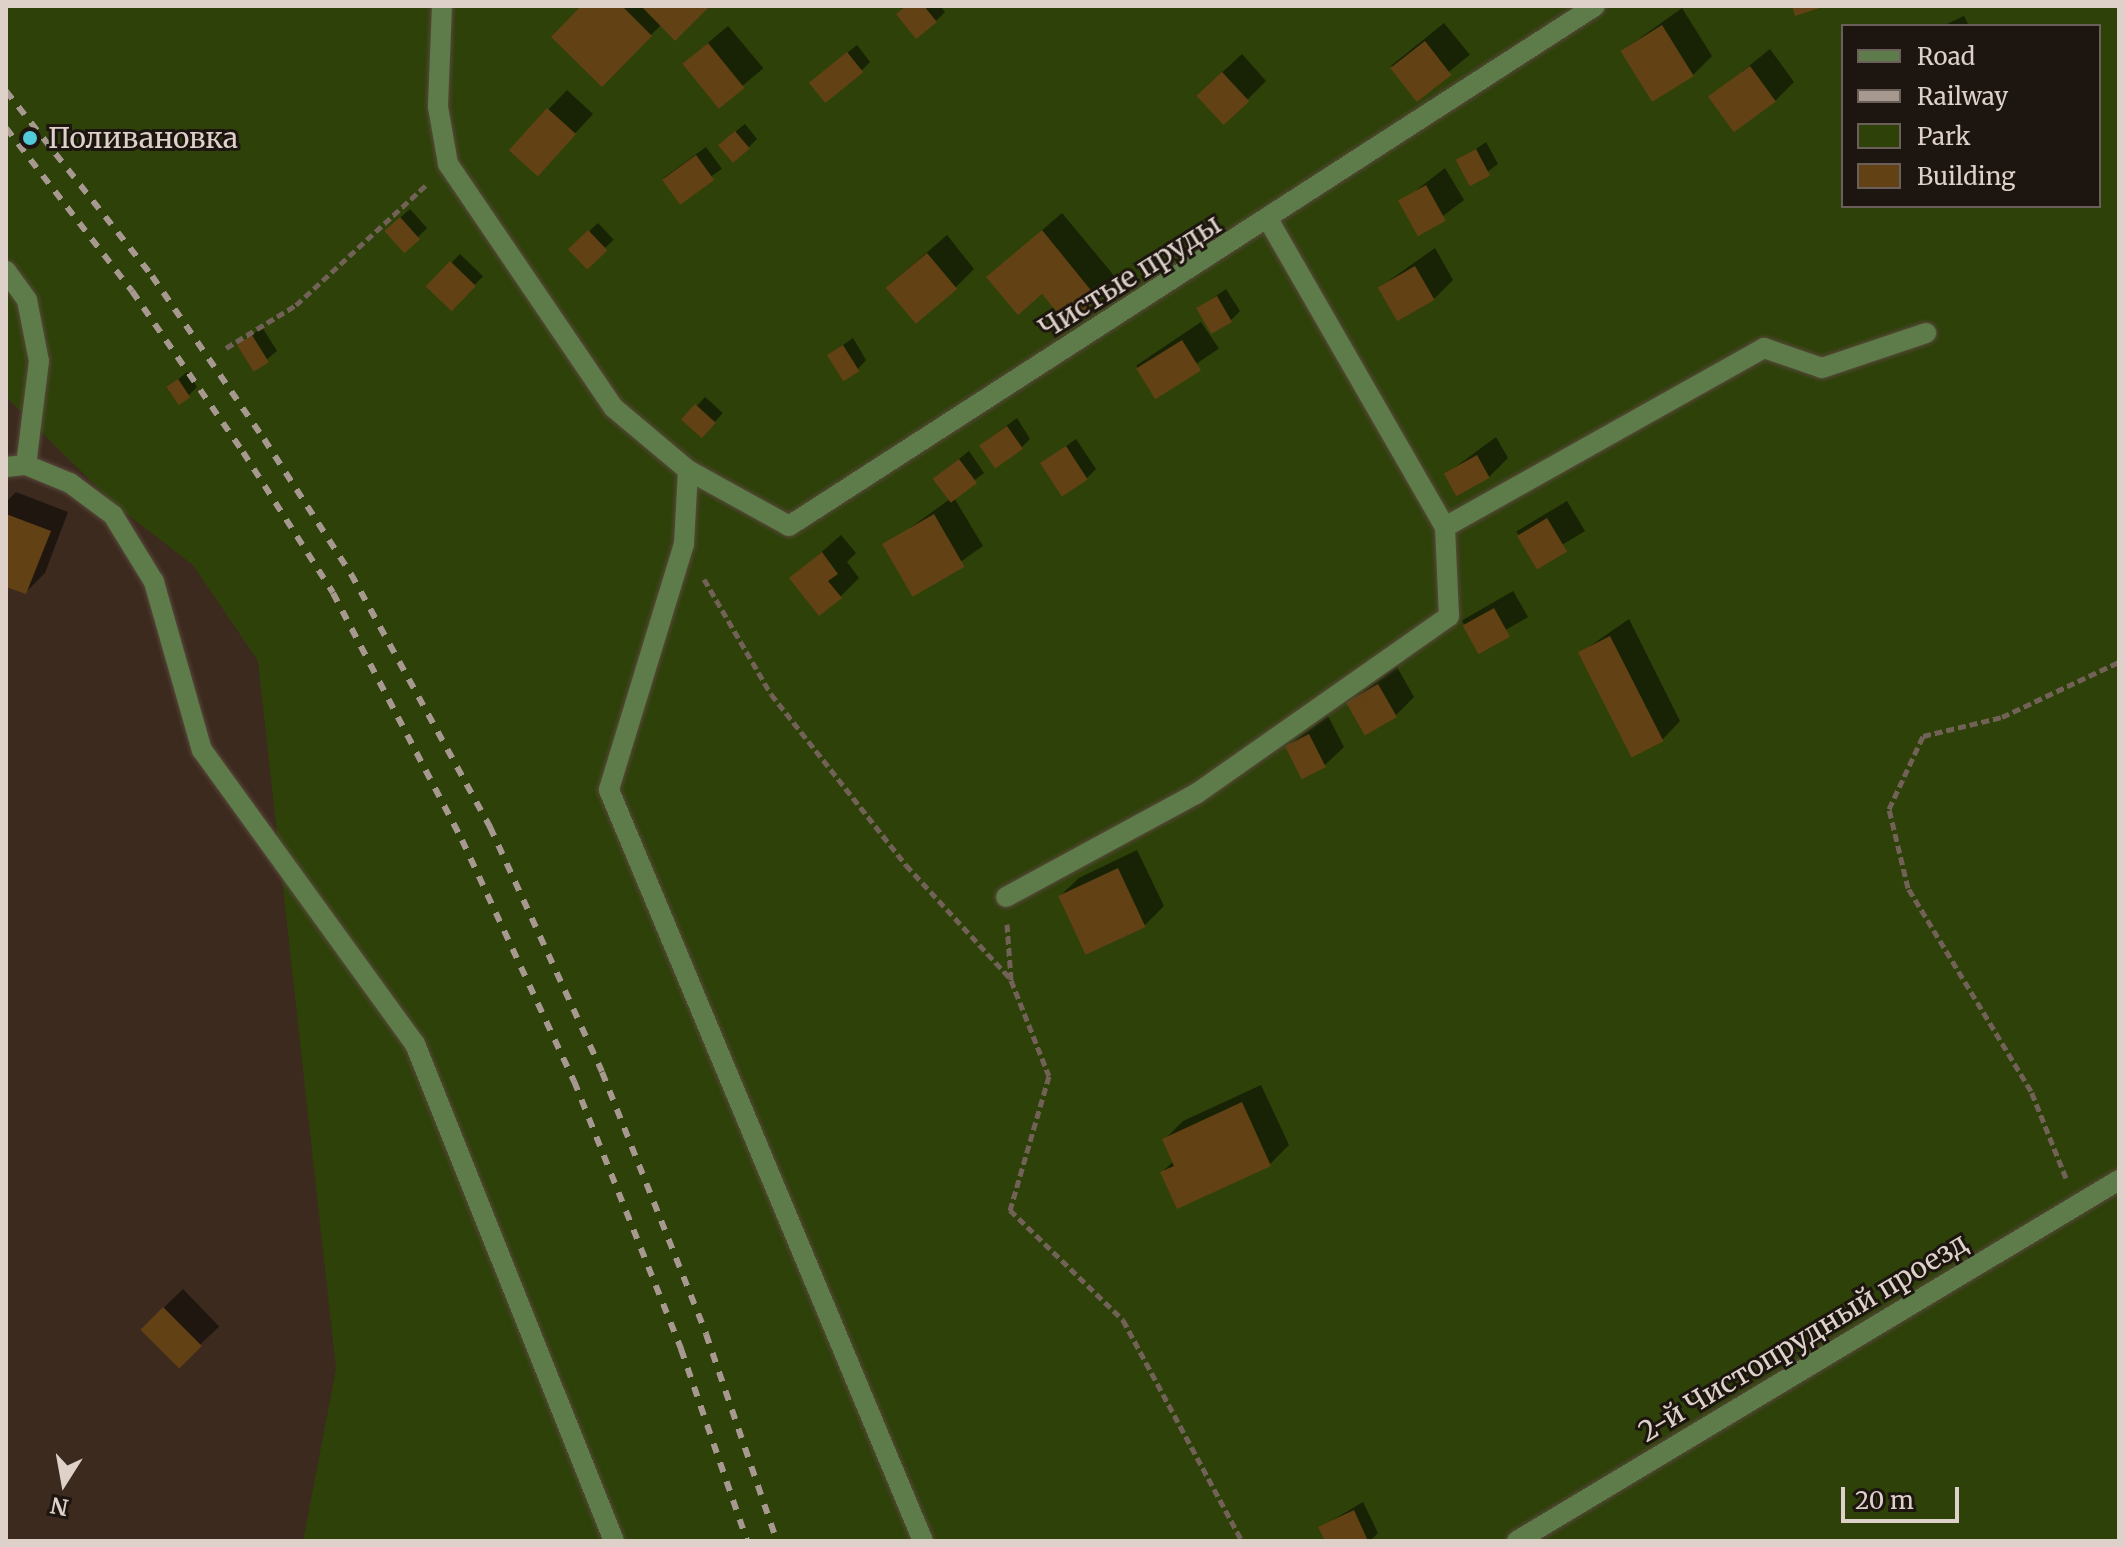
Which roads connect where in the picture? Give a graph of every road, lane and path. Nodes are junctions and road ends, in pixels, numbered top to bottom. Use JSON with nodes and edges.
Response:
{"nodes":[{"id":1,"x":442,"y":6,"type":"edge"},
{"id":2,"x":1595,"y":6,"type":"edge"},
{"id":3,"x":448,"y":164,"type":"junction"},
{"id":4,"x":1269,"y":221,"type":"junction"},
{"id":5,"x":6,"y":271,"type":"edge"},
{"id":6,"x":1926,"y":333,"type":"dead end"},
{"id":7,"x":226,"y":348,"type":"dead end"},
{"id":8,"x":11,"y":467,"type":"edge"},
{"id":9,"x":688,"y":470,"type":"junction"},
{"id":10,"x":1445,"y":527,"type":"junction"},
{"id":11,"x":684,"y":544,"type":"junction"},
{"id":12,"x":2119,"y":662,"type":"edge"},
{"id":13,"x":1006,"y":897,"type":"joint"},
{"id":14,"x":1011,"y":980,"type":"junction"},
{"id":15,"x":2119,"y":1180,"type":"edge"},
{"id":16,"x":2077,"y":1206,"type":"junction"},
{"id":17,"x":614,"y":1541,"type":"edge"},
{"id":18,"x":923,"y":1541,"type":"edge"},
{"id":19,"x":1242,"y":1541,"type":"edge"},
{"id":20,"x":1517,"y":1541,"type":"edge"}],
"edges":[{"from":1,"to":3,"type":"street"},
{"from":2,"to":4,"type":"street","name":"Чистые пруды"},
{"from":3,"to":7,"type":"path"},
{"from":3,"to":9,"type":"street"},
{"from":4,"to":9,"type":"street","name":"Чистые пруды"},
{"from":4,"to":10,"type":"street"},
{"from":5,"to":8,"type":"street"},
{"from":6,"to":10,"type":"street"},
{"from":8,"to":17,"type":"street"},
{"from":9,"to":11,"type":"street"},
{"from":10,"to":13,"type":"street"},
{"from":11,"to":14,"type":"path"},
{"from":11,"to":18,"type":"street"},
{"from":12,"to":16,"type":"path"},
{"from":13,"to":14,"type":"path"},
{"from":14,"to":19,"type":"path"},
{"from":15,"to":16,"type":"street","name":"2-й Чистопрудный проезд"},
{"from":16,"to":20,"type":"street","name":"2-й Чистопрудный проезд"}]}
